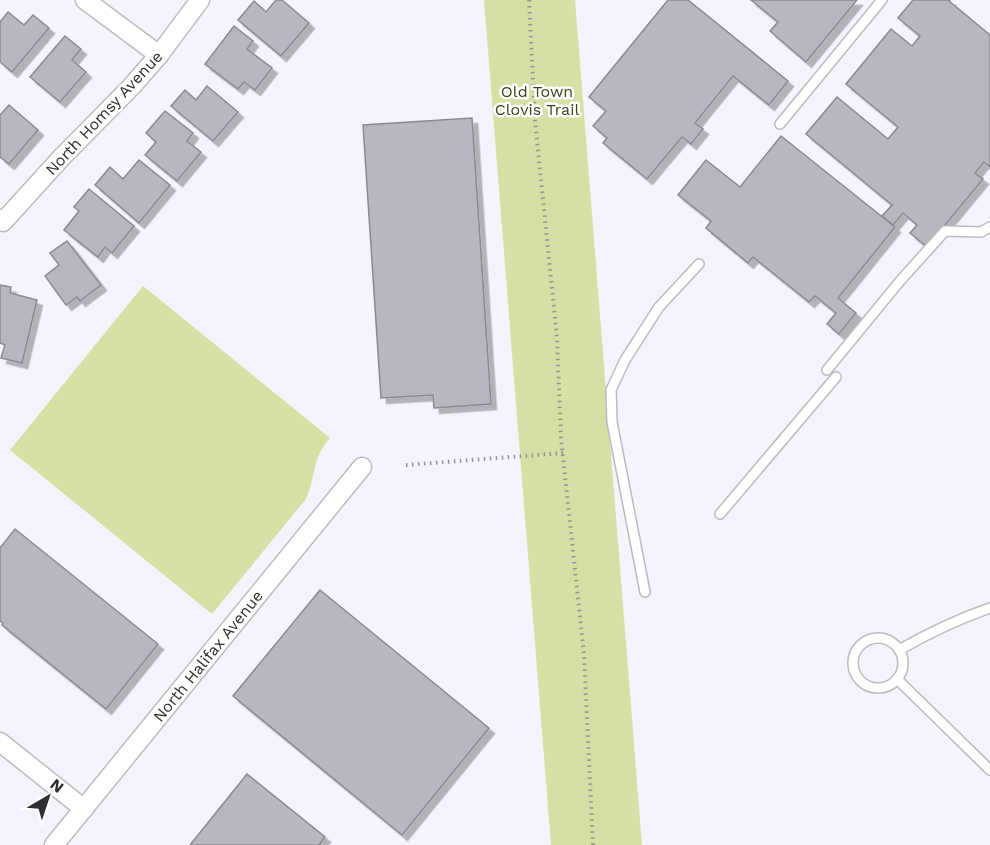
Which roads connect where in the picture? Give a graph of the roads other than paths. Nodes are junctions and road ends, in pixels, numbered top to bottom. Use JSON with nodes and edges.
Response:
{"nodes":[{"id":1,"x":85,"y":0,"type":"edge"},
{"id":2,"x":200,"y":0,"type":"edge"},
{"id":3,"x":882,"y":0,"type":"edge"},
{"id":4,"x":159,"y":55,"type":"junction"},
{"id":5,"x":780,"y":124,"type":"dead end"},
{"id":6,"x":2,"y":220,"type":"edge"},
{"id":7,"x":990,"y":227,"type":"edge"},
{"id":8,"x":699,"y":264,"type":"dead end"},
{"id":9,"x":828,"y":370,"type":"dead end"},
{"id":10,"x":836,"y":377,"type":"dead end"},
{"id":11,"x":362,"y":467,"type":"dead end"},
{"id":12,"x":720,"y":514,"type":"dead end"},
{"id":13,"x":645,"y":592,"type":"dead end"},
{"id":14,"x":990,"y":608,"type":"edge"},
{"id":15,"x":899,"y":650,"type":"junction"},
{"id":16,"x":897,"y":679,"type":"junction"},
{"id":17,"x":0,"y":742,"type":"edge"},
{"id":18,"x":990,"y":770,"type":"edge"},
{"id":19,"x":84,"y":809,"type":"junction"},
{"id":20,"x":54,"y":845,"type":"edge"}],
"edges":[{"from":1,"to":4,"type":"street"},
{"from":2,"to":4,"type":"street","name":"North Homsy Avenue"},
{"from":3,"to":5,"type":"lane"},
{"from":4,"to":6,"type":"street","name":"North Homsy Avenue"},
{"from":7,"to":9,"type":"lane"},
{"from":8,"to":13,"type":"lane"},
{"from":10,"to":12,"type":"lane"},
{"from":11,"to":19,"type":"street","name":"North Halifax Avenue"},
{"from":14,"to":15,"type":"lane"},
{"from":15,"to":16,"type":"lane"},
{"from":15,"to":16,"type":"lane"},
{"from":16,"to":18,"type":"lane"},
{"from":17,"to":19,"type":"street"},
{"from":19,"to":20,"type":"street","name":"North Halifax Avenue"}]}
